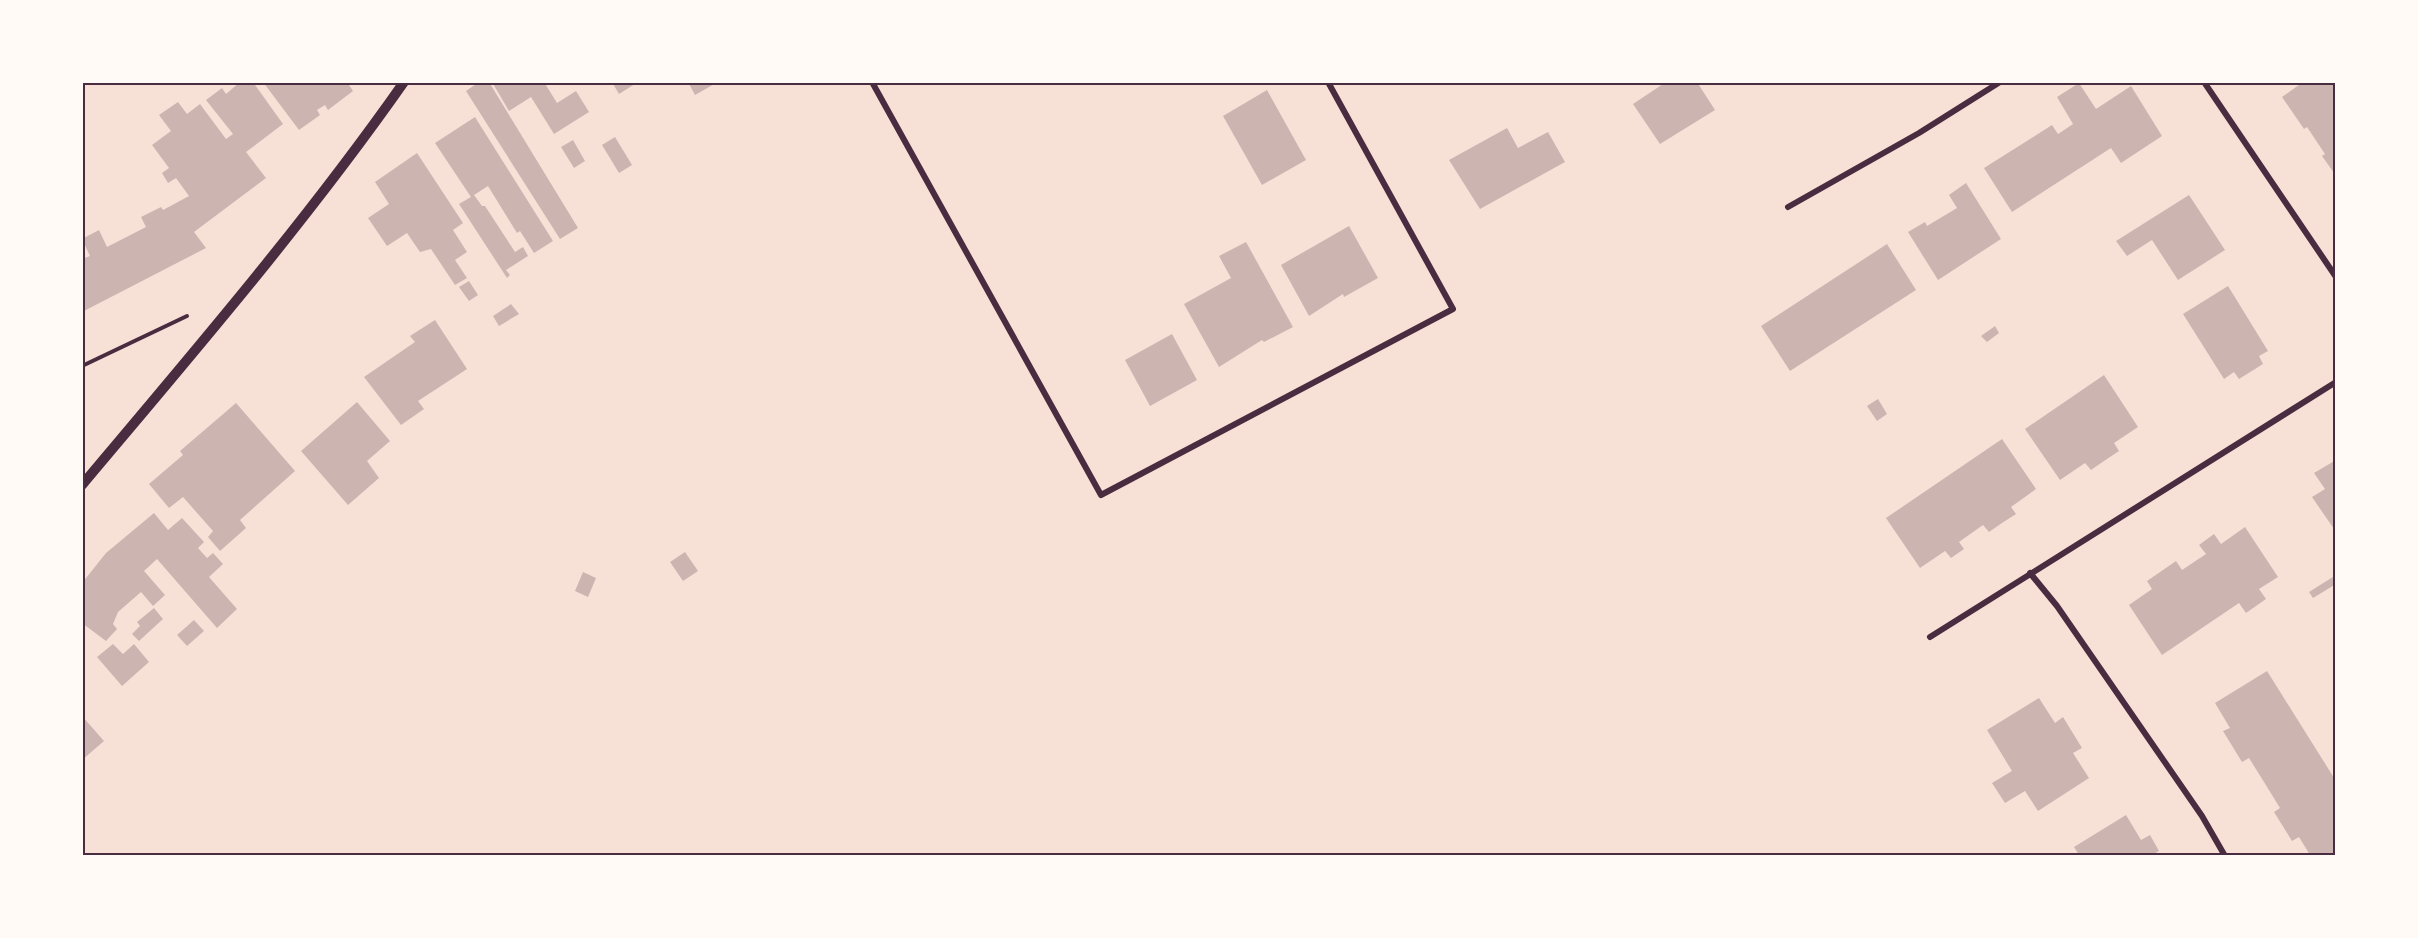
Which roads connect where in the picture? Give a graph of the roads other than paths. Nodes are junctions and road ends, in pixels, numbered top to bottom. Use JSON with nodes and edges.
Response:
{"nodes":[{"id":1,"x":404,"y":82,"type":"edge"},
{"id":2,"x":872,"y":82,"type":"edge"},
{"id":3,"x":1328,"y":82,"type":"edge"},
{"id":4,"x":2000,"y":82,"type":"edge"},
{"id":5,"x":2204,"y":82,"type":"edge"},
{"id":6,"x":1788,"y":207,"type":"dead end"},
{"id":7,"x":2336,"y":277,"type":"edge"},
{"id":8,"x":2336,"y":382,"type":"edge"},
{"id":9,"x":82,"y":485,"type":"edge"},
{"id":10,"x":2030,"y":573,"type":"junction"},
{"id":11,"x":1930,"y":637,"type":"dead end"},
{"id":12,"x":2225,"y":855,"type":"edge"}],
"edges":[{"from":1,"to":9,"type":"street"},
{"from":2,"to":3,"type":"street"},
{"from":4,"to":6,"type":"street"},
{"from":5,"to":7,"type":"street"},
{"from":8,"to":10,"type":"street"},
{"from":10,"to":11,"type":"street"},
{"from":10,"to":12,"type":"street"}]}
